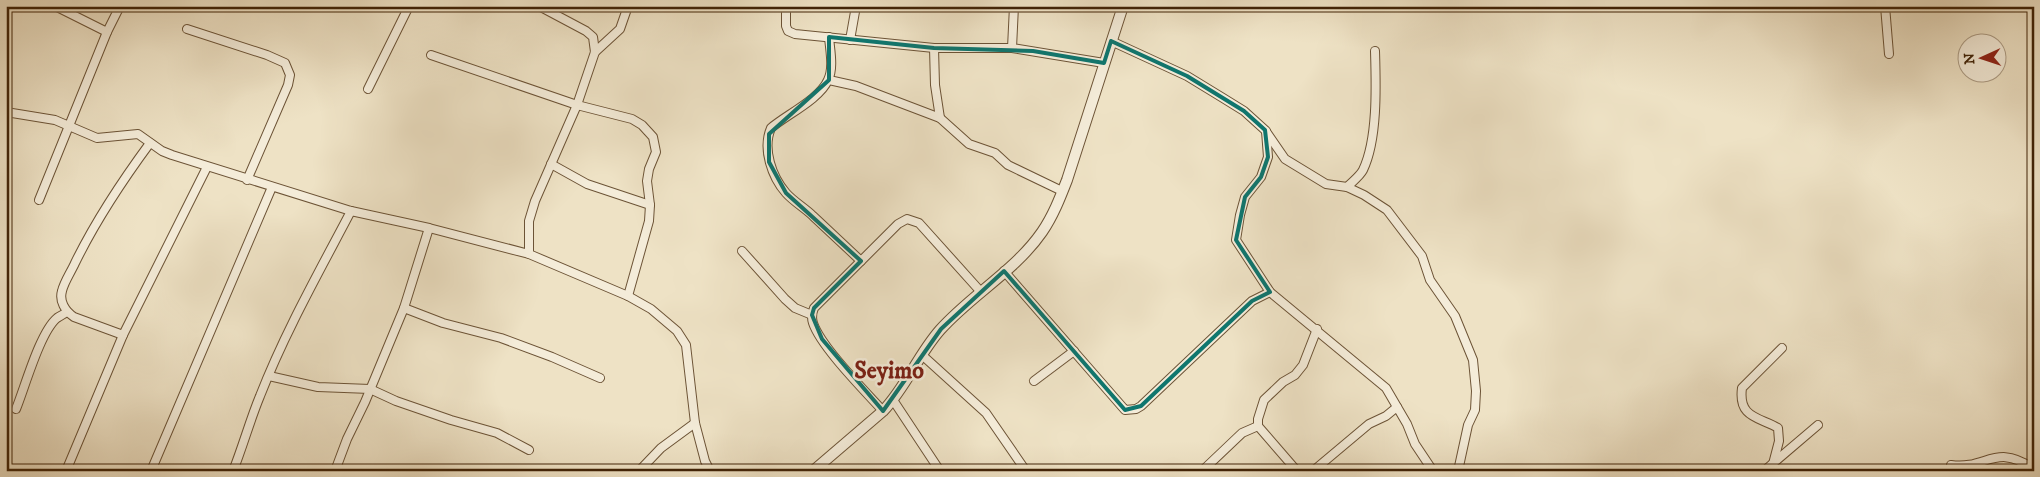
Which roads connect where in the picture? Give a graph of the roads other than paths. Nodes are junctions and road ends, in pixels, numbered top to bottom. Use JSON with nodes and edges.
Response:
{"nodes":[{"id":1,"x":55,"y":6,"type":"edge"},
{"id":2,"x":120,"y":6,"type":"edge"},
{"id":3,"x":408,"y":6,"type":"edge"},
{"id":4,"x":539,"y":6,"type":"edge"},
{"id":5,"x":628,"y":6,"type":"edge"},
{"id":6,"x":786,"y":6,"type":"edge"},
{"id":7,"x":856,"y":6,"type":"edge"},
{"id":8,"x":1014,"y":6,"type":"edge"},
{"id":9,"x":1122,"y":6,"type":"edge"},
{"id":10,"x":1885,"y":6,"type":"edge"},
{"id":11,"x":187,"y":29,"type":"dead end"},
{"id":12,"x":107,"y":32,"type":"junction"},
{"id":13,"x":829,"y":37,"type":"junction"},
{"id":14,"x":850,"y":40,"type":"junction"},
{"id":15,"x":1111,"y":41,"type":"junction"},
{"id":16,"x":934,"y":48,"type":"junction"},
{"id":17,"x":1012,"y":48,"type":"junction"},
{"id":18,"x":1375,"y":51,"type":"dead end"},
{"id":19,"x":595,"y":52,"type":"junction"},
{"id":20,"x":1889,"y":54,"type":"dead end"},
{"id":21,"x":431,"y":55,"type":"dead end"},
{"id":22,"x":1104,"y":63,"type":"junction"},
{"id":23,"x":828,"y":80,"type":"junction"},
{"id":24,"x":368,"y":89,"type":"dead end"},
{"id":25,"x":577,"y":105,"type":"junction"},
{"id":26,"x":6,"y":112,"type":"edge"},
{"id":27,"x":940,"y":118,"type":"junction"},
{"id":28,"x":68,"y":126,"type":"junction"},
{"id":29,"x":1266,"y":130,"type":"junction"},
{"id":30,"x":150,"y":143,"type":"junction"},
{"id":31,"x":551,"y":164,"type":"junction"},
{"id":32,"x":207,"y":167,"type":"junction"},
{"id":33,"x":248,"y":180,"type":"junction"},
{"id":34,"x":272,"y":187,"type":"junction"},
{"id":35,"x":1347,"y":187,"type":"junction"},
{"id":36,"x":1062,"y":191,"type":"junction"},
{"id":37,"x":38,"y":200,"type":"dead end"},
{"id":38,"x":650,"y":206,"type":"junction"},
{"id":39,"x":351,"y":212,"type":"junction"},
{"id":40,"x":429,"y":228,"type":"junction"},
{"id":41,"x":742,"y":251,"type":"dead end"},
{"id":42,"x":529,"y":254,"type":"junction"},
{"id":43,"x":861,"y":262,"type":"junction"},
{"id":44,"x":1004,"y":271,"type":"junction"},
{"id":45,"x":981,"y":292,"type":"junction"},
{"id":46,"x":1270,"y":292,"type":"junction"},
{"id":47,"x":628,"y":296,"type":"junction"},
{"id":48,"x":404,"y":308,"type":"junction"},
{"id":49,"x":67,"y":312,"type":"junction"},
{"id":50,"x":812,"y":315,"type":"junction"},
{"id":51,"x":1317,"y":329,"type":"junction"},
{"id":52,"x":123,"y":335,"type":"junction"},
{"id":53,"x":1782,"y":348,"type":"dead end"},
{"id":54,"x":1074,"y":351,"type":"junction"},
{"id":55,"x":922,"y":355,"type":"junction"},
{"id":56,"x":269,"y":376,"type":"junction"},
{"id":57,"x":600,"y":378,"type":"dead end"},
{"id":58,"x":1034,"y":381,"type":"dead end"},
{"id":59,"x":370,"y":389,"type":"junction"},
{"id":60,"x":893,"y":400,"type":"junction"},
{"id":61,"x":1397,"y":407,"type":"junction"},
{"id":62,"x":16,"y":410,"type":"dead end"},
{"id":63,"x":883,"y":411,"type":"junction"},
{"id":64,"x":695,"y":423,"type":"junction"},
{"id":65,"x":1818,"y":425,"type":"dead end"},
{"id":66,"x":1258,"y":426,"type":"junction"},
{"id":67,"x":529,"y":450,"type":"dead end"},
{"id":68,"x":1773,"y":464,"type":"junction"},
{"id":69,"x":1951,"y":464,"type":"dead end"},
{"id":70,"x":2034,"y":469,"type":"edge"},
{"id":71,"x":66,"y":471,"type":"edge"},
{"id":72,"x":151,"y":471,"type":"edge"},
{"id":73,"x":233,"y":471,"type":"edge"},
{"id":74,"x":335,"y":471,"type":"edge"},
{"id":75,"x":639,"y":471,"type":"edge"},
{"id":76,"x":710,"y":471,"type":"edge"},
{"id":77,"x":813,"y":471,"type":"edge"},
{"id":78,"x":940,"y":471,"type":"edge"},
{"id":79,"x":1026,"y":471,"type":"edge"},
{"id":80,"x":1202,"y":471,"type":"edge"},
{"id":81,"x":1298,"y":471,"type":"edge"},
{"id":82,"x":1314,"y":471,"type":"edge"},
{"id":83,"x":1433,"y":471,"type":"edge"},
{"id":84,"x":1458,"y":471,"type":"edge"},
{"id":85,"x":1764,"y":471,"type":"edge"}],
"edges":[{"from":1,"to":12,"type":"street"},
{"from":2,"to":12,"type":"street"},
{"from":3,"to":24,"type":"street"},
{"from":4,"to":19,"type":"street"},
{"from":5,"to":19,"type":"street"},
{"from":6,"to":13,"type":"street"},
{"from":7,"to":14,"type":"street"},
{"from":8,"to":17,"type":"street"},
{"from":9,"to":15,"type":"street"},
{"from":10,"to":20,"type":"street"},
{"from":11,"to":33,"type":"street"},
{"from":12,"to":28,"type":"street"},
{"from":13,"to":14,"type":"street"},
{"from":13,"to":23,"type":"street"},
{"from":14,"to":16,"type":"street"},
{"from":15,"to":22,"type":"street"},
{"from":15,"to":29,"type":"street"},
{"from":16,"to":17,"type":"street"},
{"from":16,"to":27,"type":"street"},
{"from":17,"to":22,"type":"street"},
{"from":18,"to":35,"type":"street"},
{"from":19,"to":25,"type":"street"},
{"from":21,"to":25,"type":"street"},
{"from":22,"to":36,"type":"street"},
{"from":23,"to":27,"type":"street"},
{"from":23,"to":43,"type":"street"},
{"from":25,"to":31,"type":"street"},
{"from":25,"to":38,"type":"street"},
{"from":26,"to":28,"type":"street"},
{"from":27,"to":36,"type":"street"},
{"from":28,"to":30,"type":"street"},
{"from":28,"to":37,"type":"street"},
{"from":29,"to":35,"type":"street"},
{"from":29,"to":46,"type":"street"},
{"from":30,"to":32,"type":"street"},
{"from":30,"to":49,"type":"street"},
{"from":31,"to":38,"type":"street"},
{"from":31,"to":42,"type":"street"},
{"from":32,"to":33,"type":"street"},
{"from":32,"to":52,"type":"street"},
{"from":33,"to":34,"type":"street"},
{"from":34,"to":39,"type":"street"},
{"from":34,"to":72,"type":"street"},
{"from":35,"to":84,"type":"street"},
{"from":36,"to":44,"type":"street"},
{"from":38,"to":47,"type":"street"},
{"from":39,"to":40,"type":"street"},
{"from":39,"to":56,"type":"street"},
{"from":40,"to":42,"type":"street"},
{"from":40,"to":48,"type":"street"},
{"from":41,"to":50,"type":"street"},
{"from":42,"to":47,"type":"street"},
{"from":43,"to":45,"type":"street"},
{"from":43,"to":50,"type":"street"},
{"from":44,"to":45,"type":"street"},
{"from":44,"to":54,"type":"street"},
{"from":45,"to":55,"type":"street"},
{"from":46,"to":51,"type":"street"},
{"from":46,"to":54,"type":"street"},
{"from":47,"to":64,"type":"street"},
{"from":48,"to":57,"type":"street"},
{"from":48,"to":59,"type":"street"},
{"from":49,"to":52,"type":"street"},
{"from":49,"to":62,"type":"street"},
{"from":50,"to":63,"type":"street"},
{"from":51,"to":61,"type":"street"},
{"from":51,"to":66,"type":"street"},
{"from":52,"to":71,"type":"street"},
{"from":53,"to":68,"type":"street"},
{"from":54,"to":58,"type":"street"},
{"from":55,"to":60,"type":"street"},
{"from":55,"to":79,"type":"street"},
{"from":56,"to":59,"type":"street"},
{"from":56,"to":73,"type":"street"},
{"from":59,"to":67,"type":"street"},
{"from":59,"to":74,"type":"street"},
{"from":60,"to":63,"type":"street"},
{"from":60,"to":78,"type":"street"},
{"from":61,"to":82,"type":"street"},
{"from":61,"to":83,"type":"street"},
{"from":63,"to":77,"type":"street"},
{"from":64,"to":75,"type":"street"},
{"from":64,"to":76,"type":"street"},
{"from":65,"to":68,"type":"street"},
{"from":66,"to":80,"type":"street"},
{"from":66,"to":81,"type":"street"},
{"from":68,"to":85,"type":"street"},
{"from":69,"to":70,"type":"street"}]}
